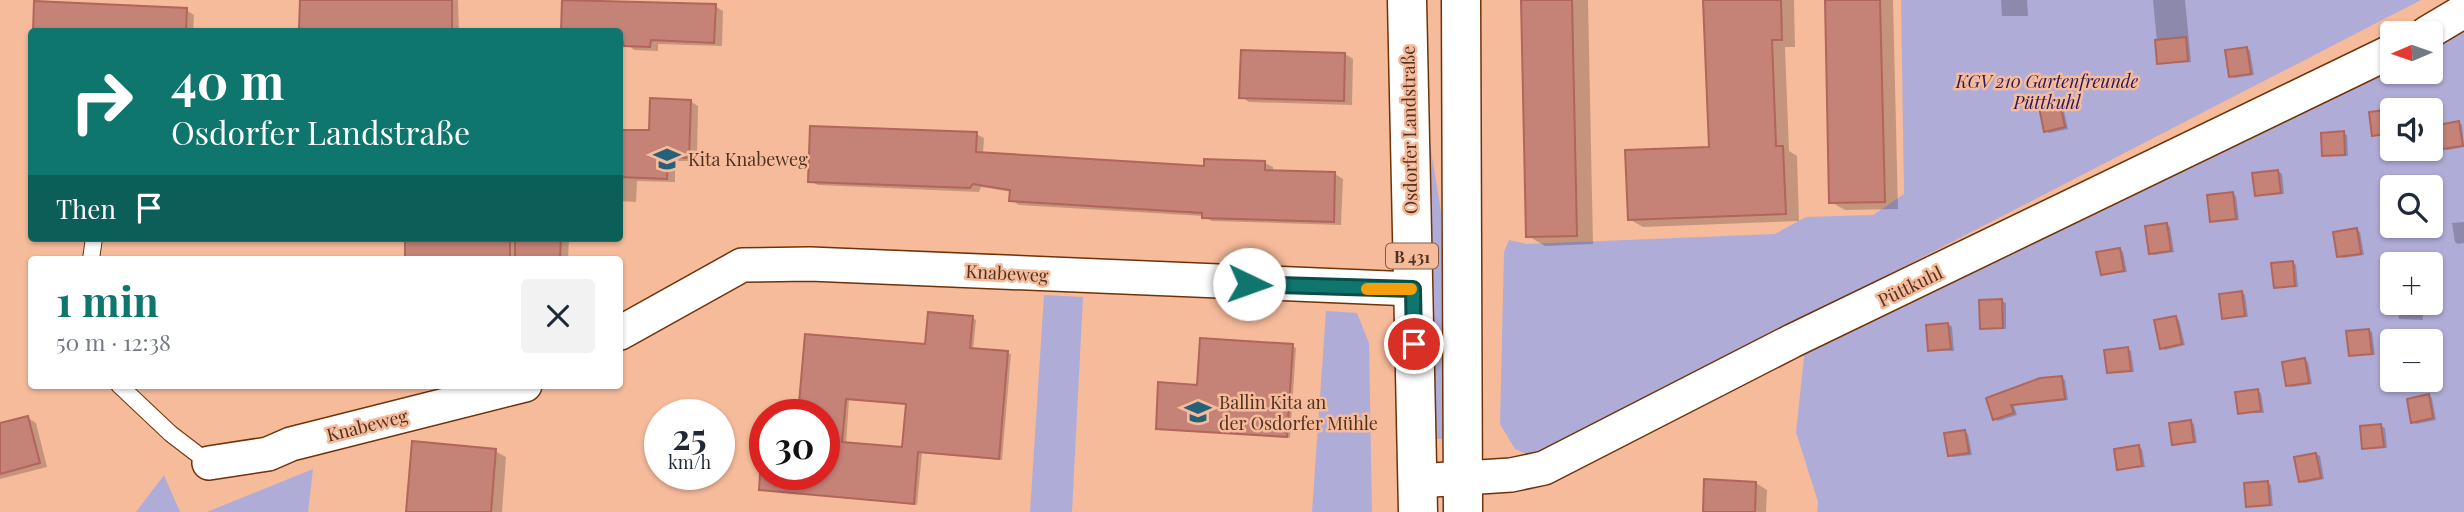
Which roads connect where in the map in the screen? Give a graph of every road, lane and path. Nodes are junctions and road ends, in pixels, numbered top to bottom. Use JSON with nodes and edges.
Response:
{"nodes":[{"id":1,"x":1407,"y":0,"type":"edge"},
{"id":2,"x":1461,"y":0,"type":"edge"},
{"id":3,"x":2464,"y":11,"type":"edge"},
{"id":4,"x":2443,"y":23,"type":"edge"},
{"id":5,"x":2380,"y":57,"type":"edge"},
{"id":6,"x":1413,"y":289,"type":"junction"},
{"id":7,"x":623,"y":331,"type":"edge"},
{"id":8,"x":123,"y":389,"type":"edge"},
{"id":9,"x":510,"y":389,"type":"edge"},
{"id":10,"x":209,"y":463,"type":"joint"},
{"id":11,"x":1462,"y":495,"type":"edge"},
{"id":12,"x":1418,"y":496,"type":"edge"}],
"edges":[{"from":1,"to":6,"type":"main road","name":"Osdorfer Landstraße","number":"B 431"},
{"from":2,"to":11,"type":"main road","number":"B 431"},
{"from":3,"to":4,"type":"street"},
{"from":5,"to":11,"type":"street","name":"Püttkuhl"},
{"from":6,"to":7,"type":"street","name":"Knabeweg"},
{"from":6,"to":12,"type":"main road","name":"Osdorfer Landstraße","number":"B 431"},
{"from":8,"to":10,"type":"lane"},
{"from":9,"to":10,"type":"street","name":"Knabeweg"},
{"from":11,"to":12,"type":"street","name":"Püttkuhl"}]}
